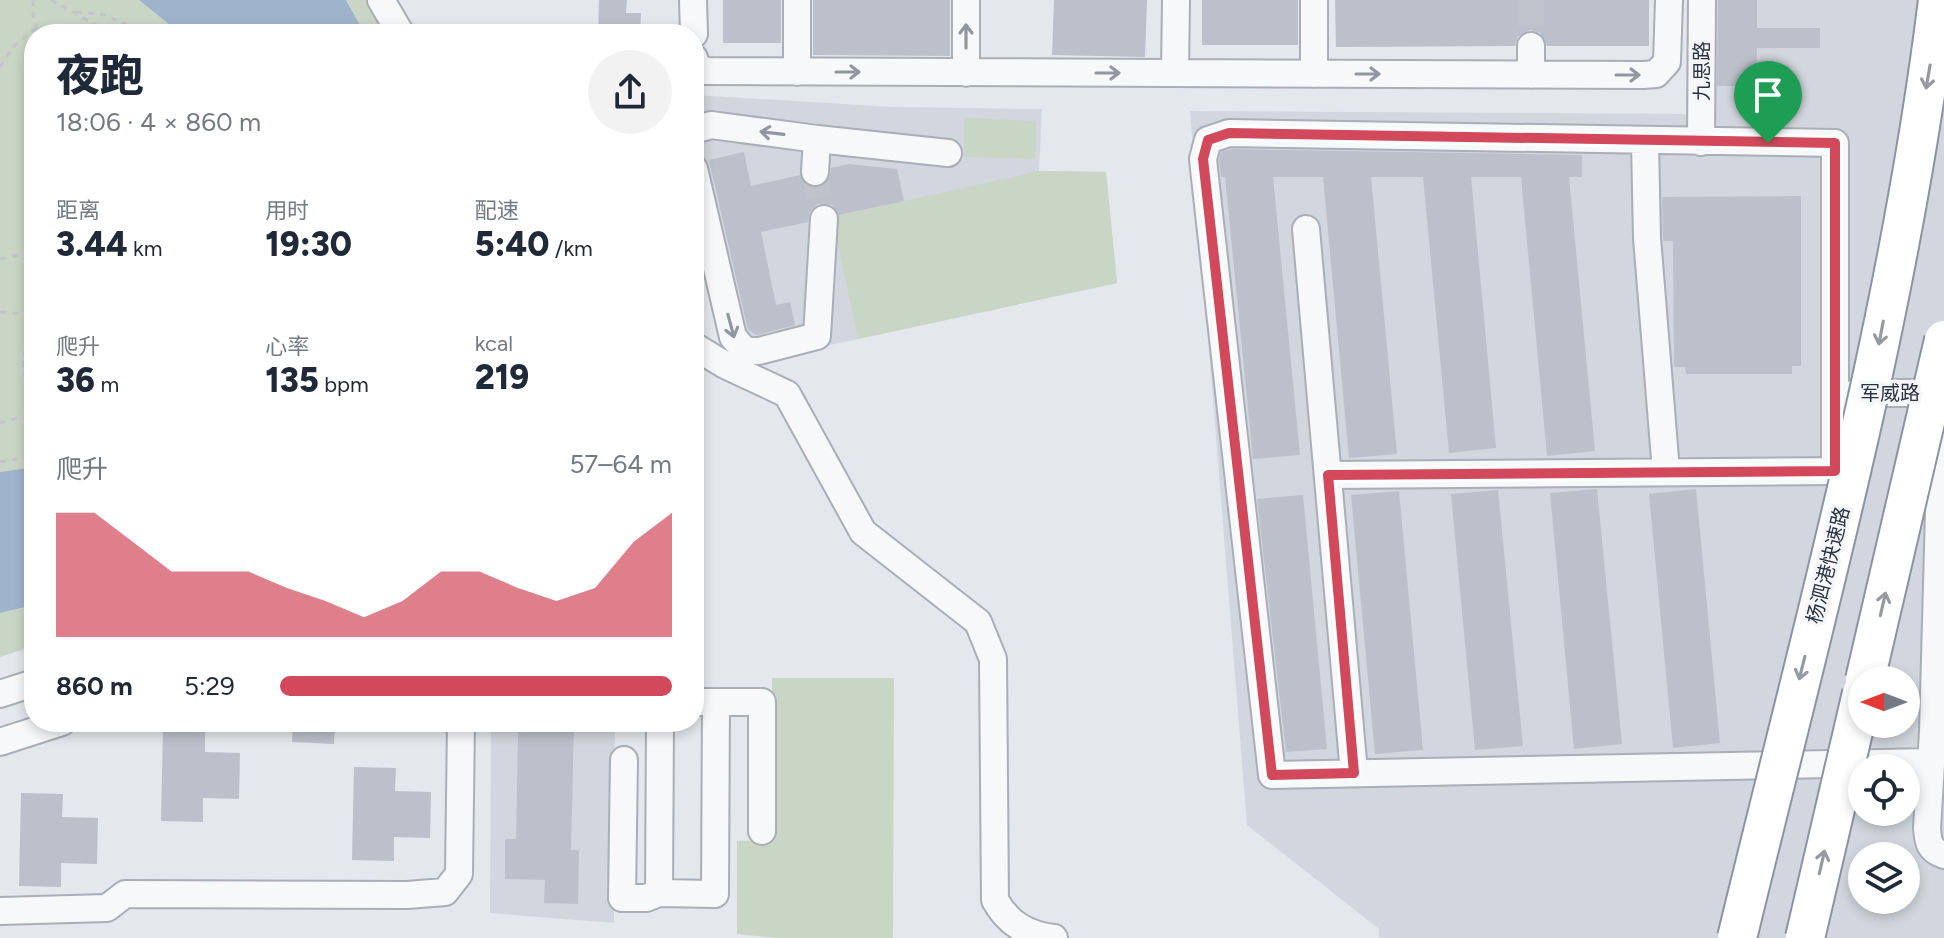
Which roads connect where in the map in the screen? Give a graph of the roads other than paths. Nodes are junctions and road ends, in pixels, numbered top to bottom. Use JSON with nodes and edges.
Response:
{"nodes":[{"id":1,"x":381,"y":0,"type":"edge"},
{"id":2,"x":693,"y":0,"type":"edge"},
{"id":3,"x":797,"y":0,"type":"edge"},
{"id":4,"x":966,"y":0,"type":"edge"},
{"id":5,"x":1176,"y":0,"type":"edge"},
{"id":6,"x":1314,"y":0,"type":"edge"},
{"id":7,"x":1669,"y":0,"type":"edge"},
{"id":8,"x":1702,"y":0,"type":"edge"},
{"id":9,"x":1938,"y":0,"type":"edge"},
{"id":10,"x":395,"y":24,"type":"edge"},
{"id":11,"x":694,"y":24,"type":"edge"},
{"id":12,"x":1531,"y":46,"type":"tunnel mouth"},
{"id":13,"x":704,"y":70,"type":"edge"},
{"id":14,"x":797,"y":72,"type":"junction"},
{"id":15,"x":966,"y":73,"type":"junction"},
{"id":16,"x":1175,"y":73,"type":"junction"},
{"id":17,"x":1314,"y":74,"type":"junction"},
{"id":18,"x":1531,"y":75,"type":"junction"},
{"id":19,"x":704,"y":127,"type":"edge"},
{"id":20,"x":817,"y":139,"type":"junction"},
{"id":21,"x":1645,"y":142,"type":"junction"},
{"id":22,"x":1701,"y":142,"type":"junction"},
{"id":23,"x":948,"y":153,"type":"dead end"},
{"id":24,"x":815,"y":172,"type":"tunnel mouth"},
{"id":25,"x":824,"y":219,"type":"tunnel mouth"},
{"id":26,"x":1306,"y":229,"type":"dead end"},
{"id":27,"x":704,"y":260,"type":"edge"},
{"id":28,"x":1944,"y":340,"type":"edge"},
{"id":29,"x":704,"y":352,"type":"edge"},
{"id":30,"x":1835,"y":393,"type":"junction"},
{"id":31,"x":1943,"y":393,"type":"edge"},
{"id":32,"x":1666,"y":471,"type":"junction"},
{"id":33,"x":1328,"y":475,"type":"junction"},
{"id":34,"x":1868,"y":666,"type":"edge"},
{"id":35,"x":24,"y":686,"type":"edge"},
{"id":36,"x":0,"y":694,"type":"edge"},
{"id":37,"x":705,"y":702,"type":"edge"},
{"id":38,"x":31,"y":732,"type":"edge"},
{"id":39,"x":461,"y":732,"type":"edge"},
{"id":40,"x":660,"y":732,"type":"edge"},
{"id":41,"x":1852,"y":738,"type":"edge"},
{"id":42,"x":0,"y":742,"type":"edge"},
{"id":43,"x":624,"y":760,"type":"dead end"},
{"id":44,"x":1931,"y":762,"type":"junction"},
{"id":45,"x":1354,"y":773,"type":"junction"},
{"id":46,"x":762,"y":831,"type":"dead end"},
{"id":47,"x":1944,"y":855,"type":"edge"},
{"id":48,"x":659,"y":893,"type":"junction"},
{"id":49,"x":0,"y":911,"type":"edge"},
{"id":50,"x":1054,"y":938,"type":"edge"},
{"id":51,"x":1737,"y":938,"type":"edge"},
{"id":52,"x":1805,"y":938,"type":"edge"}],
"edges":[{"from":1,"to":10,"type":"street"},
{"from":2,"to":11,"type":"street"},
{"from":3,"to":14,"type":"street"},
{"from":15,"to":4,"type":"street","one_way":true},
{"from":5,"to":16,"type":"street"},
{"from":6,"to":17,"type":"street"},
{"from":18,"to":7,"type":"street","one_way":true},
{"from":8,"to":22,"type":"street","name":"九思路"},
{"from":9,"to":51,"type":"highway","name":"杨泗港快速路","one_way":true,"bridge":true},
{"from":12,"to":18,"type":"street"},
{"from":13,"to":14,"type":"street"},
{"from":14,"to":15,"type":"street","one_way":true},
{"from":15,"to":16,"type":"street","one_way":true},
{"from":16,"to":17,"type":"street"},
{"from":17,"to":18,"type":"street","one_way":true},
{"from":20,"to":19,"type":"street","one_way":true},
{"from":20,"to":23,"type":"street"},
{"from":20,"to":24,"type":"street"},
{"from":21,"to":22,"type":"street"},
{"from":21,"to":32,"type":"street"},
{"from":21,"to":45,"type":"street"},
{"from":22,"to":30,"type":"street"},
{"from":27,"to":25,"type":"street","one_way":true},
{"from":26,"to":33,"type":"street"},
{"from":34,"to":28,"type":"highway","one_way":true,"bridge":true},
{"from":29,"to":50,"type":"street"},
{"from":30,"to":31,"type":"street","name":"军威路"},
{"from":30,"to":32,"type":"street"},
{"from":31,"to":44,"type":"street"},
{"from":32,"to":33,"type":"street"},
{"from":33,"to":45,"type":"street"},
{"from":35,"to":36,"type":"street"},
{"from":37,"to":46,"type":"street"},
{"from":37,"to":48,"type":"street"},
{"from":38,"to":42,"type":"street"},
{"from":39,"to":49,"type":"street"},
{"from":40,"to":48,"type":"street"},
{"from":52,"to":41,"type":"highway","one_way":true,"bridge":true},
{"from":43,"to":48,"type":"street"},
{"from":44,"to":45,"type":"street"},
{"from":44,"to":47,"type":"street"}]}
